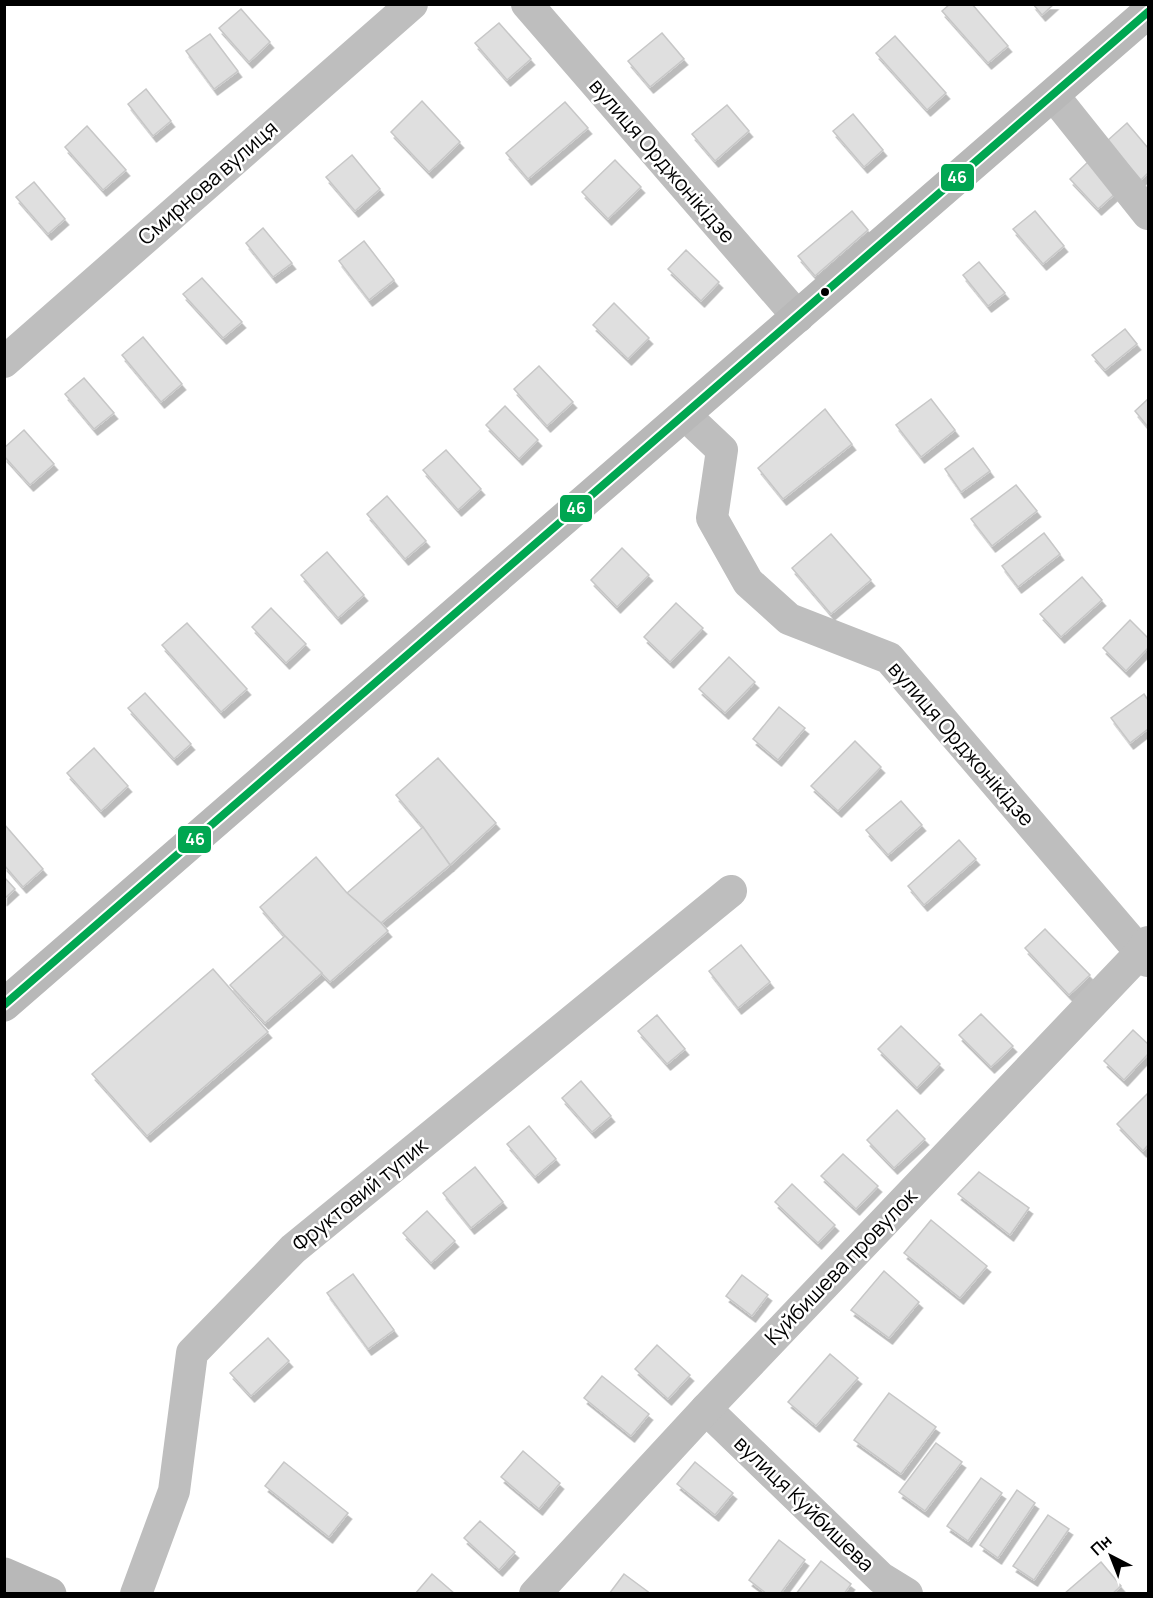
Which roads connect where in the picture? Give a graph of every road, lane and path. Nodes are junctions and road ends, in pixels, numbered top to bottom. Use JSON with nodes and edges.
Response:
{"nodes":[{"id":1,"x":412,"y":4,"type":"edge"},
{"id":2,"x":527,"y":4,"type":"edge"},
{"id":3,"x":1149,"y":12,"type":"edge"},
{"id":4,"x":1053,"y":95,"type":"junction"},
{"id":5,"x":1149,"y":214,"type":"edge"},
{"id":6,"x":798,"y":317,"type":"junction"},
{"id":7,"x":4,"y":363,"type":"edge"},
{"id":8,"x":685,"y":415,"type":"junction"},
{"id":9,"x":731,"y":891,"type":"dead end"},
{"id":10,"x":1146,"y":952,"type":"edge"},
{"id":11,"x":4,"y":1005,"type":"edge"},
{"id":12,"x":706,"y":1409,"type":"junction"},
{"id":13,"x":4,"y":1574,"type":"edge"},
{"id":14,"x":50,"y":1593,"type":"edge"},
{"id":15,"x":136,"y":1593,"type":"edge"},
{"id":16,"x":535,"y":1593,"type":"edge"},
{"id":17,"x":907,"y":1593,"type":"edge"}],
"edges":[{"from":1,"to":7,"type":"street","name":"Смирнова вулиця"},
{"from":2,"to":6,"type":"street","name":"вулиця Орджонікідзе"},
{"from":3,"to":4,"type":"street"},
{"from":4,"to":5,"type":"street"},
{"from":4,"to":6,"type":"street"},
{"from":6,"to":8,"type":"street"},
{"from":8,"to":10,"type":"street","name":"вулиця Орджонікідзе"},
{"from":8,"to":11,"type":"street"},
{"from":9,"to":15,"type":"street","name":"Фруктовий тупик"},
{"from":10,"to":12,"type":"street","name":"Куйбишева провулок"},
{"from":12,"to":16,"type":"street","name":"Куйбишева провулок"},
{"from":12,"to":17,"type":"street","name":"вулиця Куйбишева"},
{"from":13,"to":14,"type":"street"}]}
